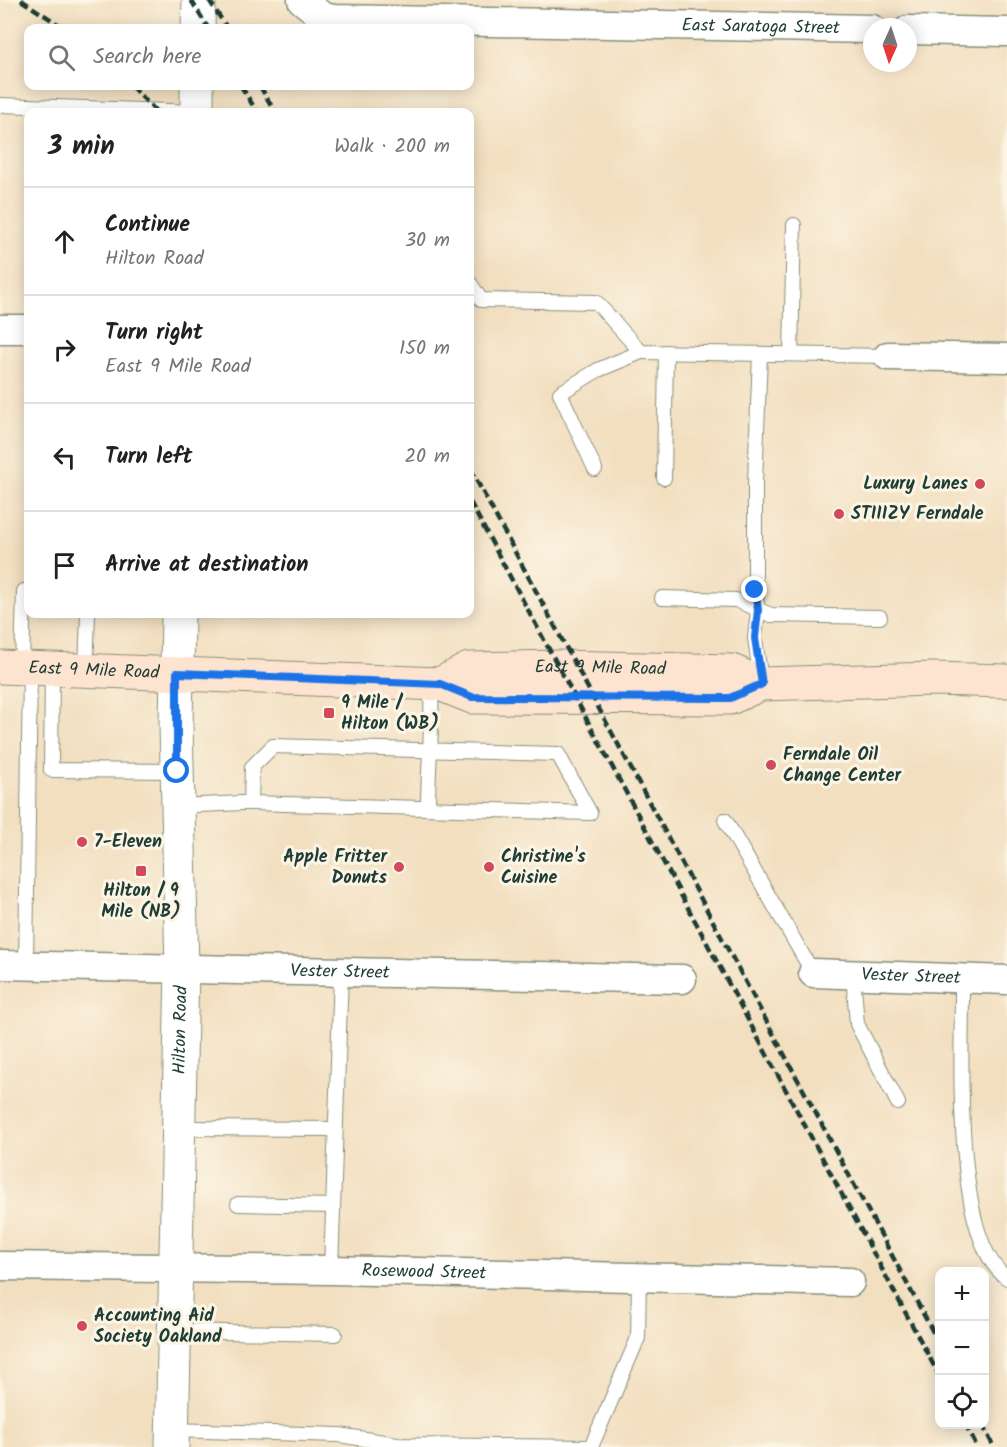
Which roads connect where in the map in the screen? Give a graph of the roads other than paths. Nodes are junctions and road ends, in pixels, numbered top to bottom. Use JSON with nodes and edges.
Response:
{"nodes":[{"id":1,"x":199,"y":0,"type":"edge"},
{"id":2,"x":302,"y":0,"type":"edge"},
{"id":3,"x":198,"y":24,"type":"edge"},
{"id":4,"x":863,"y":30,"type":"edge"},
{"id":5,"x":917,"y":30,"type":"edge"},
{"id":6,"x":1007,"y":32,"type":"edge"},
{"id":7,"x":197,"y":90,"type":"edge"},
{"id":8,"x":0,"y":105,"type":"edge"},
{"id":9,"x":84,"y":108,"type":"edge"},
{"id":10,"x":196,"y":108,"type":"edge"},
{"id":11,"x":794,"y":225,"type":"dead end"},
{"id":12,"x":474,"y":289,"type":"edge"},
{"id":13,"x":0,"y":328,"type":"edge"},
{"id":14,"x":24,"y":329,"type":"edge"},
{"id":15,"x":641,"y":352,"type":"junction"},
{"id":16,"x":666,"y":352,"type":"junction"},
{"id":17,"x":760,"y":354,"type":"junction"},
{"id":18,"x":791,"y":354,"type":"junction"},
{"id":19,"x":888,"y":356,"type":"joint"},
{"id":20,"x":1007,"y":358,"type":"edge"},
{"id":21,"x":595,"y":469,"type":"dead end"},
{"id":22,"x":664,"y":478,"type":"dead end"},
{"id":23,"x":662,"y":598,"type":"dead end"},
{"id":24,"x":758,"y":610,"type":"junction"},
{"id":25,"x":880,"y":617,"type":"dead end"},
{"id":26,"x":25,"y":618,"type":"edge"},
{"id":27,"x":88,"y":618,"type":"edge"},
{"id":28,"x":178,"y":618,"type":"edge"},
{"id":29,"x":26,"y":668,"type":"edge"},
{"id":30,"x":86,"y":670,"type":"junction"},
{"id":31,"x":177,"y":673,"type":"junction"},
{"id":32,"x":1007,"y":681,"type":"edge"},
{"id":33,"x":435,"y":684,"type":"junction"},
{"id":34,"x":762,"y":684,"type":"junction"},
{"id":35,"x":428,"y":750,"type":"junction"},
{"id":36,"x":177,"y":771,"type":"junction"},
{"id":37,"x":251,"y":803,"type":"junction"},
{"id":38,"x":178,"y":806,"type":"junction"},
{"id":39,"x":428,"y":808,"type":"junction"},
{"id":40,"x":725,"y":820,"type":"dead end"},
{"id":41,"x":13,"y":965,"type":"edge"},
{"id":42,"x":182,"y":968,"type":"junction"},
{"id":43,"x":341,"y":972,"type":"junction"},
{"id":44,"x":813,"y":973,"type":"joint"},
{"id":45,"x":853,"y":974,"type":"junction"},
{"id":46,"x":962,"y":978,"type":"junction"},
{"id":47,"x":682,"y":979,"type":"dead end"},
{"id":48,"x":1007,"y":980,"type":"edge"},
{"id":49,"x":898,"y":1102,"type":"dead end"},
{"id":50,"x":179,"y":1128,"type":"junction"},
{"id":51,"x":335,"y":1129,"type":"junction"},
{"id":52,"x":238,"y":1204,"type":"dead end"},
{"id":53,"x":333,"y":1206,"type":"junction"},
{"id":54,"x":0,"y":1266,"type":"edge"},
{"id":55,"x":177,"y":1269,"type":"junction"},
{"id":56,"x":331,"y":1270,"type":"junction"},
{"id":57,"x":639,"y":1277,"type":"junction"},
{"id":58,"x":1007,"y":1278,"type":"edge"},
{"id":59,"x":850,"y":1282,"type":"dead end"},
{"id":60,"x":176,"y":1331,"type":"junction"},
{"id":61,"x":335,"y":1334,"type":"dead end"},
{"id":62,"x":172,"y":1439,"type":"edge"}],
"edges":[{"from":1,"to":3,"type":"street"},
{"from":2,"to":4,"type":"street","name":"East Saratoga Street"},
{"from":5,"to":6,"type":"street"},
{"from":7,"to":10,"type":"street"},
{"from":8,"to":9,"type":"lane"},
{"from":11,"to":18,"type":"lane"},
{"from":12,"to":15,"type":"lane"},
{"from":13,"to":14,"type":"street"},
{"from":15,"to":16,"type":"lane"},
{"from":15,"to":21,"type":"lane"},
{"from":16,"to":17,"type":"lane"},
{"from":16,"to":22,"type":"lane"},
{"from":17,"to":18,"type":"lane"},
{"from":17,"to":24,"type":"lane"},
{"from":18,"to":19,"type":"lane"},
{"from":19,"to":20,"type":"street"},
{"from":23,"to":24,"type":"lane"},
{"from":24,"to":25,"type":"lane"},
{"from":24,"to":34,"type":"lane"},
{"from":26,"to":29,"type":"lane"},
{"from":27,"to":30,"type":"lane"},
{"from":28,"to":31,"type":"street","name":"Hilton Road"},
{"from":29,"to":30,"type":"main road","name":"East 9 Mile Road"},
{"from":29,"to":36,"type":"lane"},
{"from":29,"to":41,"type":"lane"},
{"from":30,"to":31,"type":"main road","name":"East 9 Mile Road"},
{"from":31,"to":33,"type":"main road","name":"East 9 Mile Road"},
{"from":31,"to":36,"type":"street","name":"Hilton Road"},
{"from":32,"to":34,"type":"main road","name":"East 9 Mile Road"},
{"from":33,"to":34,"type":"main road","name":"East 9 Mile Road"},
{"from":33,"to":35,"type":"lane"},
{"from":35,"to":37,"type":"lane"},
{"from":35,"to":39,"type":"lane"},
{"from":35,"to":39,"type":"lane"},
{"from":36,"to":38,"type":"street","name":"Hilton Road"},
{"from":37,"to":38,"type":"lane"},
{"from":37,"to":39,"type":"lane"},
{"from":38,"to":42,"type":"street","name":"Hilton Road"},
{"from":40,"to":44,"type":"lane"},
{"from":41,"to":42,"type":"street","name":"Vester Street"},
{"from":42,"to":43,"type":"street","name":"Vester Street"},
{"from":42,"to":50,"type":"street","name":"Hilton Road"},
{"from":43,"to":47,"type":"street","name":"Vester Street"},
{"from":43,"to":51,"type":"lane"},
{"from":44,"to":45,"type":"street","name":"Vester Street"},
{"from":45,"to":46,"type":"street","name":"Vester Street"},
{"from":45,"to":49,"type":"lane"},
{"from":46,"to":48,"type":"street","name":"Vester Street"},
{"from":46,"to":58,"type":"lane"},
{"from":50,"to":51,"type":"lane"},
{"from":50,"to":55,"type":"street","name":"Hilton Road"},
{"from":51,"to":53,"type":"lane"},
{"from":52,"to":53,"type":"lane"},
{"from":53,"to":56,"type":"lane"},
{"from":54,"to":55,"type":"street","name":"Rosewood Street"},
{"from":55,"to":56,"type":"street","name":"Rosewood Street"},
{"from":55,"to":60,"type":"street","name":"Hilton Road"},
{"from":56,"to":57,"type":"street","name":"Rosewood Street"},
{"from":57,"to":59,"type":"street","name":"Rosewood Street"},
{"from":57,"to":62,"type":"lane"},
{"from":60,"to":61,"type":"lane"},
{"from":60,"to":62,"type":"street","name":"Hilton Road"}]}
